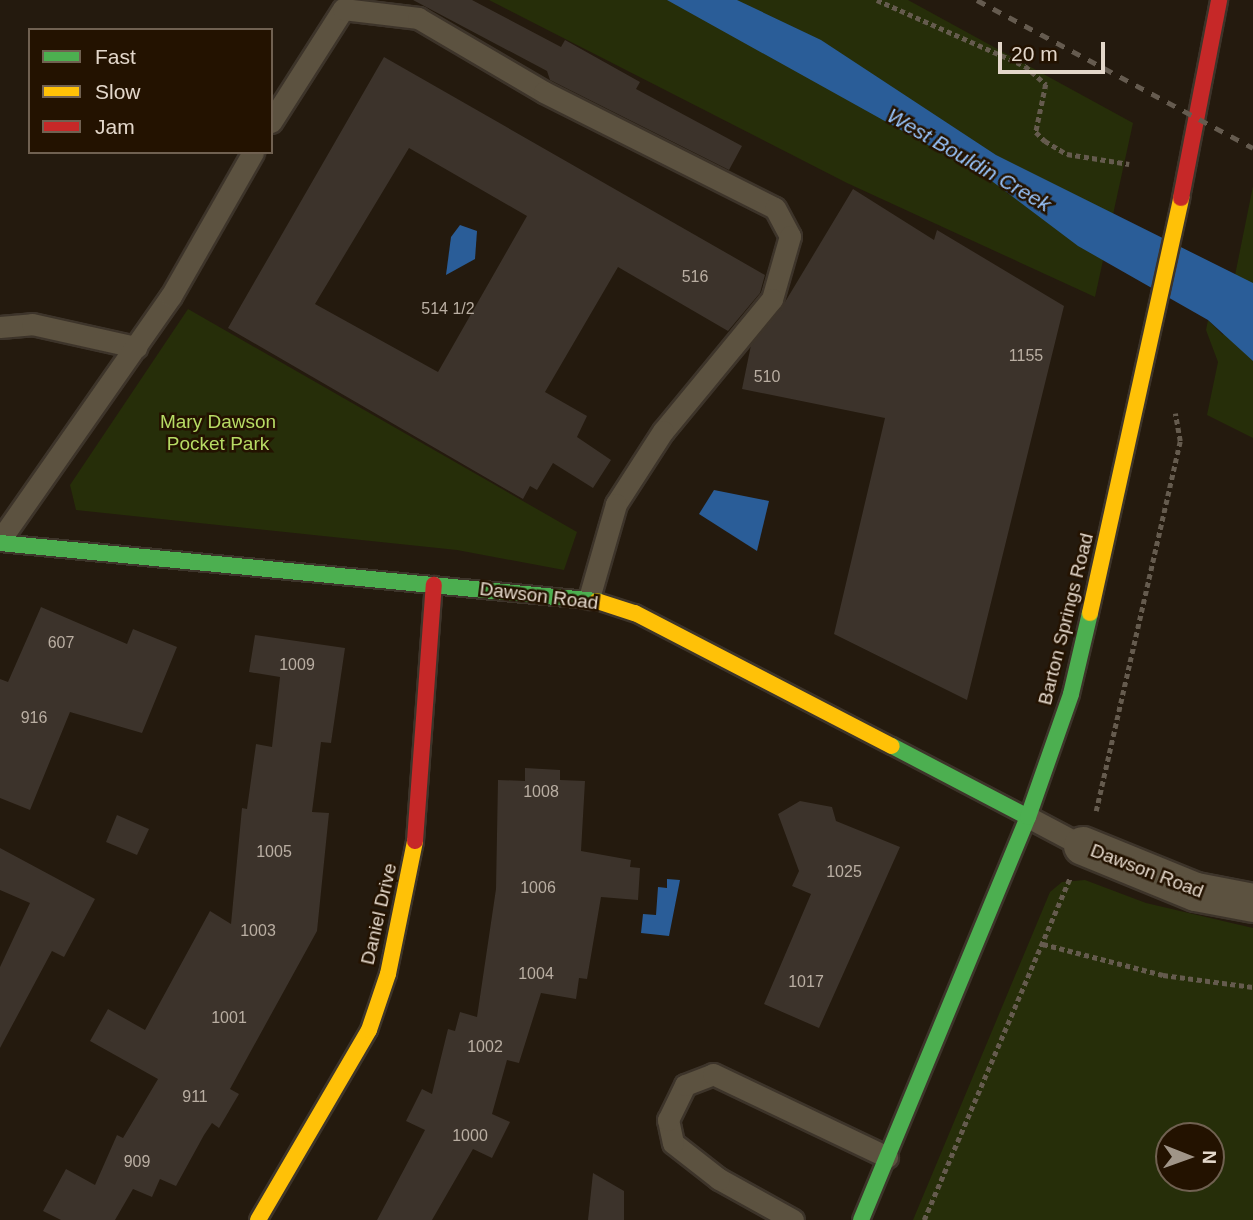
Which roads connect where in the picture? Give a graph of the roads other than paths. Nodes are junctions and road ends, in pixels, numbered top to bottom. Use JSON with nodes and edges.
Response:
{"nodes":[{"id":1,"x":1219,"y":0,"type":"edge"},
{"id":2,"x":273,"y":119,"type":"edge"},
{"id":3,"x":252,"y":154,"type":"edge"},
{"id":4,"x":0,"y":327,"type":"edge"},
{"id":5,"x":136,"y":347,"type":"junction"},
{"id":6,"x":0,"y":541,"type":"edge"},
{"id":7,"x":434,"y":585,"type":"junction"},
{"id":8,"x":589,"y":598,"type":"junction"},
{"id":9,"x":1028,"y":817,"type":"junction"},
{"id":10,"x":1083,"y":846,"type":"joint"},
{"id":11,"x":1253,"y":903,"type":"edge"},
{"id":12,"x":887,"y":1157,"type":"junction"},
{"id":13,"x":258,"y":1220,"type":"edge"},
{"id":14,"x":793,"y":1220,"type":"edge"},
{"id":15,"x":861,"y":1220,"type":"edge"}],
"edges":[{"from":1,"to":9,"type":"street","name":"Barton Springs Road"},
{"from":2,"to":8,"type":"lane"},
{"from":3,"to":5,"type":"lane"},
{"from":4,"to":5,"type":"lane"},
{"from":5,"to":6,"type":"lane"},
{"from":6,"to":7,"type":"street","name":"Dawson Road"},
{"from":7,"to":8,"type":"street","name":"Dawson Road"},
{"from":7,"to":13,"type":"street","name":"Daniel Drive"},
{"from":8,"to":9,"type":"street","name":"Dawson Road"},
{"from":9,"to":10,"type":"lane"},
{"from":9,"to":12,"type":"street","name":"Barton Springs Road"},
{"from":10,"to":11,"type":"street","name":"Dawson Road"},
{"from":12,"to":14,"type":"lane"},
{"from":12,"to":15,"type":"street","name":"Barton Springs Road"}]}
